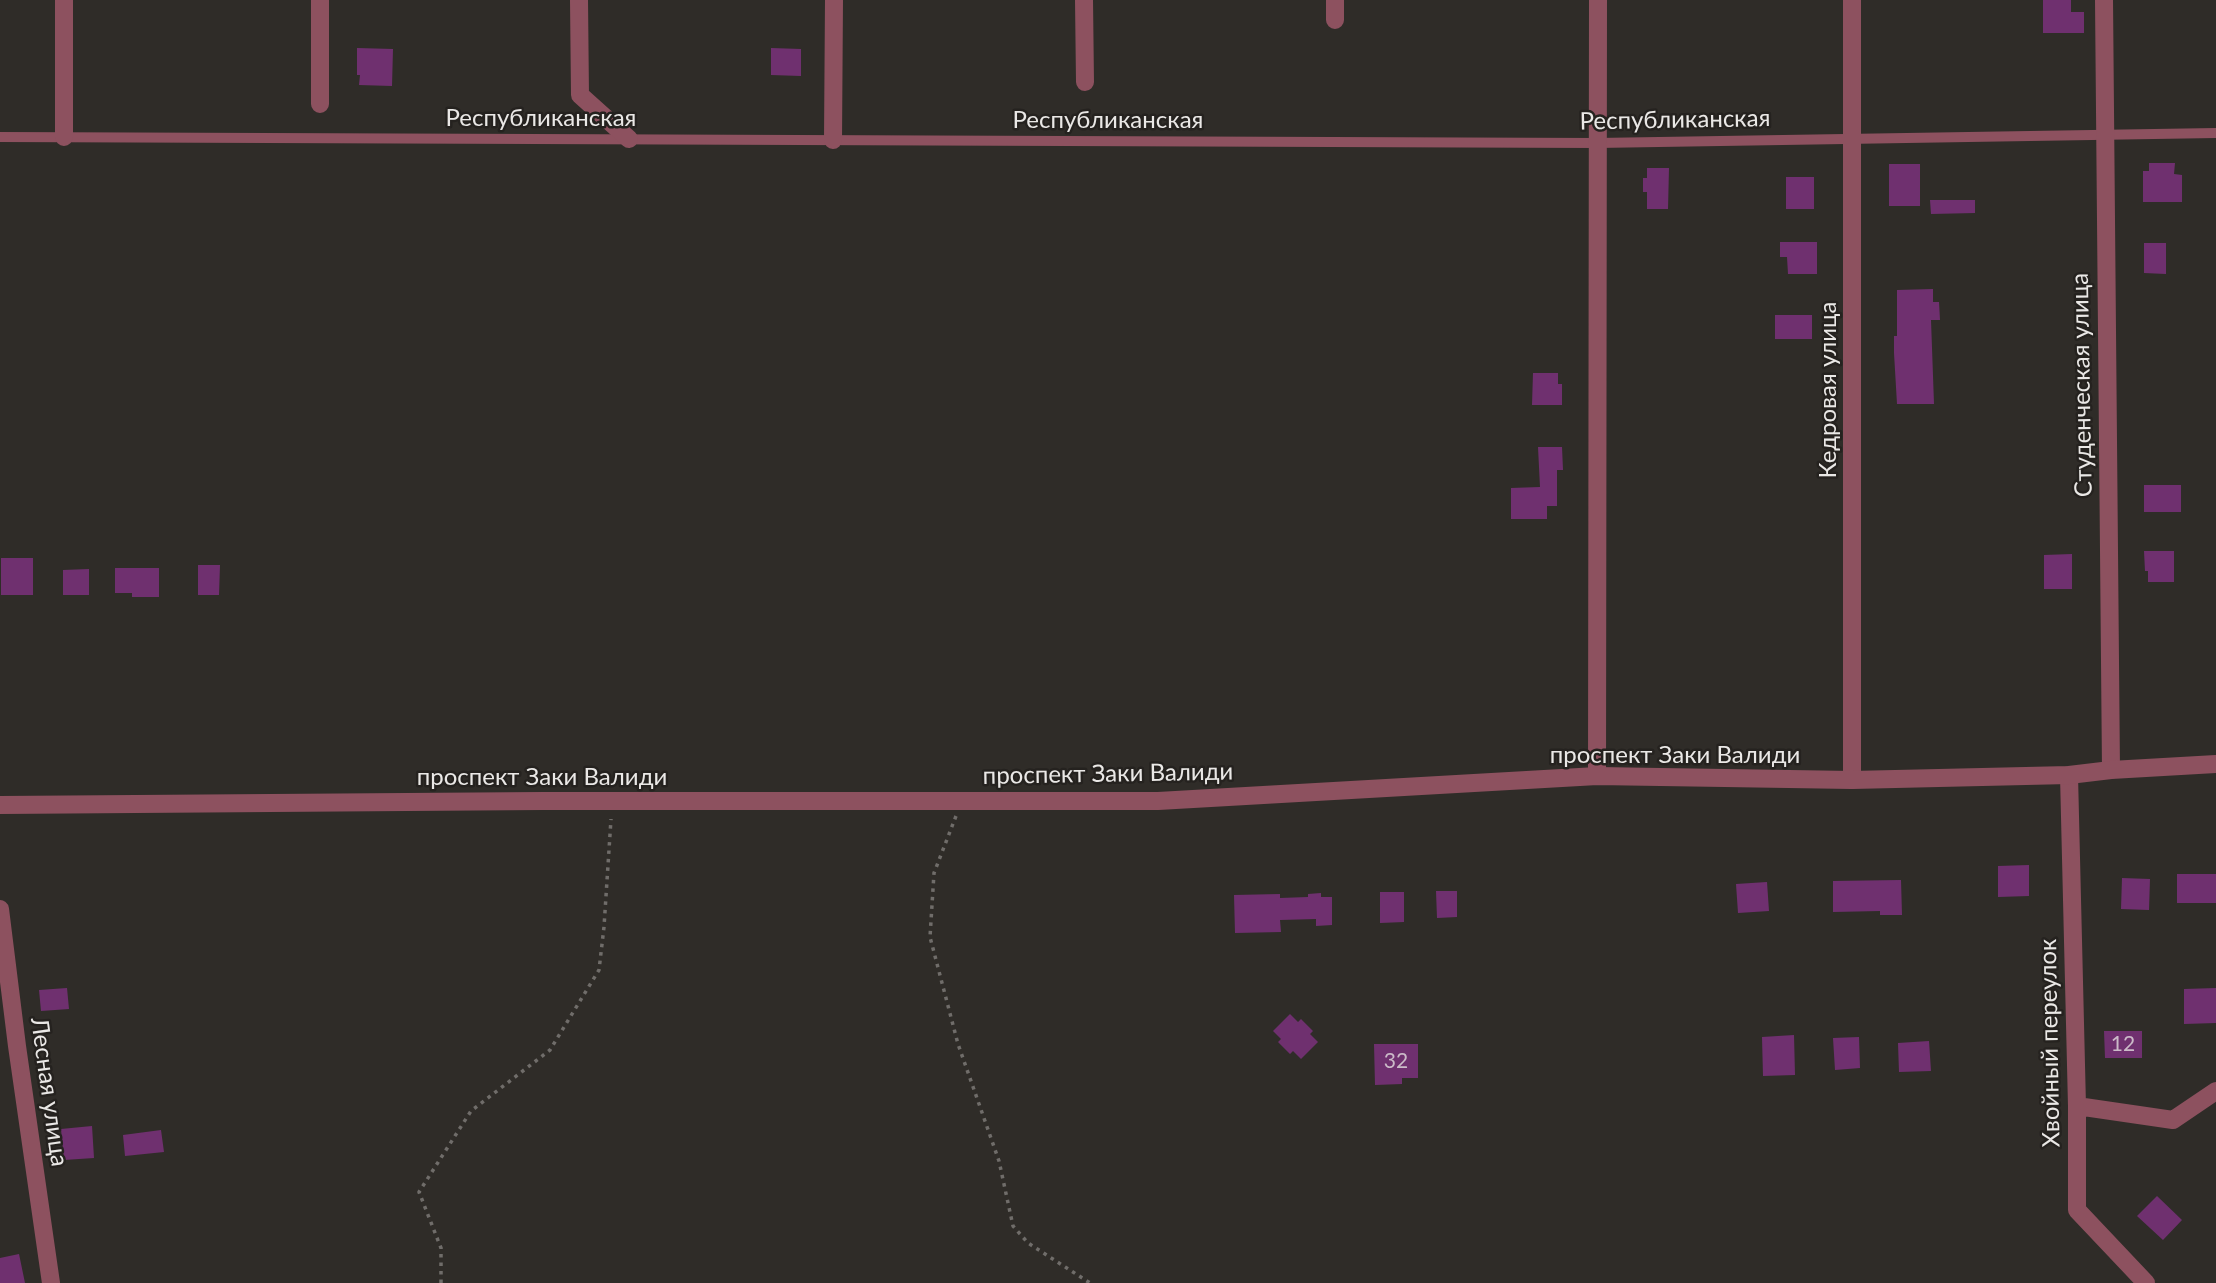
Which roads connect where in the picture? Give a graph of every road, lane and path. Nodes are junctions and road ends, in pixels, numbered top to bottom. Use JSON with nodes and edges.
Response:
{"nodes":[{"id":1,"x":64,"y":0,"type":"edge"},
{"id":2,"x":320,"y":0,"type":"edge"},
{"id":3,"x":579,"y":0,"type":"edge"},
{"id":4,"x":834,"y":0,"type":"edge"},
{"id":5,"x":1084,"y":0,"type":"edge"},
{"id":6,"x":1335,"y":0,"type":"edge"},
{"id":7,"x":1598,"y":0,"type":"edge"},
{"id":8,"x":1853,"y":0,"type":"edge"},
{"id":9,"x":2104,"y":0,"type":"edge"},
{"id":10,"x":1335,"y":20,"type":"dead end"},
{"id":11,"x":1086,"y":82,"type":"dead end"},
{"id":12,"x":320,"y":104,"type":"dead end"},
{"id":13,"x":2216,"y":133,"type":"edge"},
{"id":14,"x":2104,"y":135,"type":"junction"},
{"id":15,"x":0,"y":137,"type":"edge"},
{"id":16,"x":64,"y":137,"type":"junction"},
{"id":17,"x":1852,"y":138,"type":"junction"},
{"id":18,"x":629,"y":139,"type":"junction"},
{"id":19,"x":833,"y":140,"type":"junction"},
{"id":20,"x":1597,"y":143,"type":"junction"},
{"id":21,"x":2216,"y":764,"type":"edge"},
{"id":22,"x":2111,"y":770,"type":"junction"},
{"id":23,"x":2069,"y":775,"type":"junction"},
{"id":24,"x":1597,"y":776,"type":"junction"},
{"id":25,"x":1852,"y":780,"type":"junction"},
{"id":26,"x":612,"y":801,"type":"junction"},
{"id":27,"x":961,"y":801,"type":"junction"},
{"id":28,"x":0,"y":805,"type":"edge"},
{"id":29,"x":0,"y":909,"type":"edge"},
{"id":30,"x":2216,"y":1091,"type":"edge"},
{"id":31,"x":2077,"y":1106,"type":"junction"},
{"id":32,"x":51,"y":1283,"type":"edge"},
{"id":33,"x":441,"y":1283,"type":"edge"},
{"id":34,"x":1090,"y":1283,"type":"edge"},
{"id":35,"x":2146,"y":1283,"type":"edge"}],
"edges":[{"from":1,"to":16,"type":"street"},
{"from":2,"to":12,"type":"street"},
{"from":3,"to":18,"type":"street"},
{"from":4,"to":19,"type":"street"},
{"from":5,"to":11,"type":"street"},
{"from":6,"to":10,"type":"street"},
{"from":7,"to":20,"type":"street"},
{"from":8,"to":17,"type":"street","name":"Кедровая улица"},
{"from":9,"to":14,"type":"street","name":"Студенческая улица"},
{"from":13,"to":14,"type":"lane","name":"Республиканская"},
{"from":14,"to":17,"type":"lane","name":"Республиканская"},
{"from":14,"to":22,"type":"street","name":"Студенческая улица"},
{"from":15,"to":16,"type":"lane","name":"Республиканская"},
{"from":16,"to":18,"type":"lane","name":"Республиканская"},
{"from":17,"to":20,"type":"lane","name":"Республиканская"},
{"from":17,"to":25,"type":"street","name":"Кедровая улица"},
{"from":18,"to":19,"type":"lane","name":"Республиканская"},
{"from":19,"to":20,"type":"lane","name":"Республиканская"},
{"from":20,"to":24,"type":"street"},
{"from":21,"to":22,"type":"street","name":"проспект Заки Валиди"},
{"from":22,"to":23,"type":"street","name":"проспект Заки Валиди"},
{"from":23,"to":25,"type":"street","name":"проспект Заки Валиди"},
{"from":23,"to":31,"type":"street","name":"Хвойный переулок"},
{"from":24,"to":25,"type":"street","name":"проспект Заки Валиди"},
{"from":24,"to":27,"type":"street","name":"проспект Заки Валиди"},
{"from":26,"to":27,"type":"street","name":"проспект Заки Валиди"},
{"from":26,"to":28,"type":"street","name":"проспект Заки Валиди"},
{"from":26,"to":33,"type":"path"},
{"from":27,"to":34,"type":"path"},
{"from":29,"to":32,"type":"street","name":"Лесная улица"},
{"from":30,"to":31,"type":"street"},
{"from":31,"to":35,"type":"street","name":"Хвойный переулок"}]}
